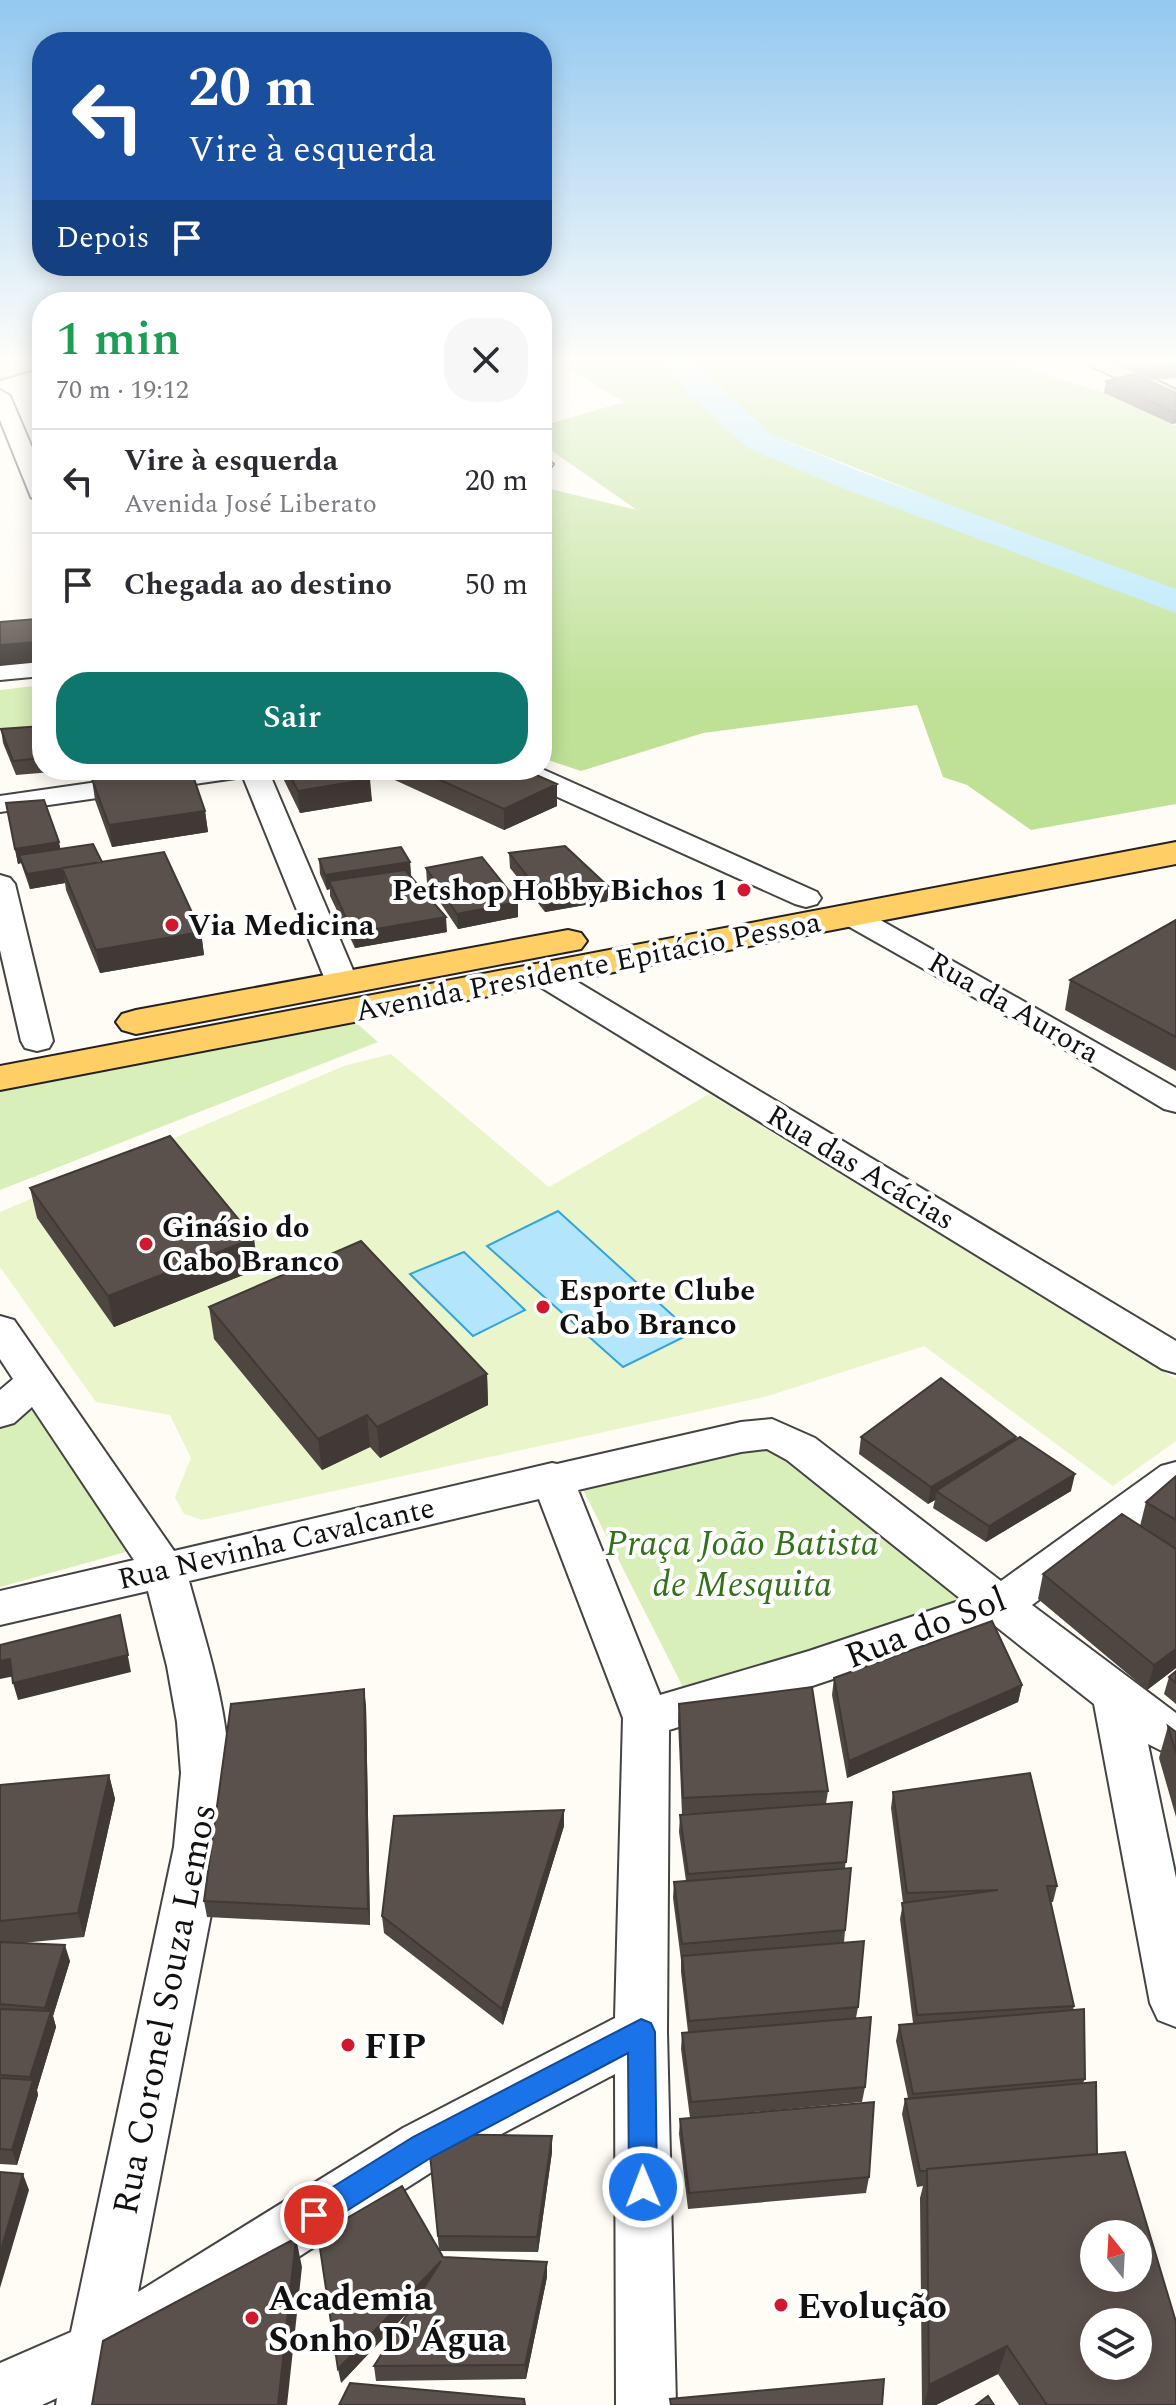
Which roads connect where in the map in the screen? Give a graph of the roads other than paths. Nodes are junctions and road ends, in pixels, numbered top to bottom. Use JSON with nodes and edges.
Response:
{"nodes":[{"id":1,"x":32,"y":669,"type":"edge"},
{"id":2,"x":0,"y":672,"type":"edge"},
{"id":3,"x":169,"y":780,"type":"edge"},
{"id":4,"x":258,"y":780,"type":"edge"},
{"id":5,"x":543,"y":780,"type":"edge"},
{"id":6,"x":0,"y":804,"type":"edge"},
{"id":7,"x":1176,"y":828,"type":"edge"},
{"id":8,"x":1176,"y":853,"type":"edge"},
{"id":9,"x":0,"y":884,"type":"edge"},
{"id":10,"x":806,"y":898,"type":"junction"},
{"id":11,"x":850,"y":915,"type":"junction"},
{"id":12,"x":545,"y":976,"type":"junction"},
{"id":13,"x":342,"y":982,"type":"junction"},
{"id":14,"x":37,"y":1041,"type":"junction"},
{"id":15,"x":0,"y":1048,"type":"edge"},
{"id":16,"x":0,"y":1078,"type":"edge"},
{"id":17,"x":1176,"y":1102,"type":"edge"},
{"id":18,"x":0,"y":1329,"type":"edge"},
{"id":19,"x":1176,"y":1359,"type":"edge"},
{"id":20,"x":34,"y":1383,"type":"junction"},
{"id":21,"x":0,"y":1413,"type":"edge"},
{"id":22,"x":1176,"y":1477,"type":"edge"},
{"id":23,"x":552,"y":1478,"type":"junction"},
{"id":24,"x":164,"y":1570,"type":"junction"},
{"id":25,"x":1002,"y":1604,"type":"junction"},
{"id":26,"x":0,"y":1608,"type":"edge"},
{"id":27,"x":1115,"y":1695,"type":"junction"},
{"id":28,"x":646,"y":1718,"type":"junction"},
{"id":29,"x":1176,"y":1738,"type":"edge"},
{"id":30,"x":1176,"y":2003,"type":"edge"},
{"id":31,"x":641,"y":2032,"type":"junction"},
{"id":32,"x":92,"y":2378,"type":"edge"},
{"id":33,"x":0,"y":2393,"type":"edge"},
{"id":34,"x":646,"y":2405,"type":"edge"}],
"edges":[{"from":1,"to":2,"type":"street"},
{"from":3,"to":6,"type":"street"},
{"from":4,"to":13,"type":"street"},
{"from":5,"to":10,"type":"street"},
{"from":7,"to":10,"type":"main road","name":"Avenida Presidente Epitácio Pessoa"},
{"from":8,"to":11,"type":"main road","name":"Avenida Presidente Epitácio Pessoa"},
{"from":9,"to":14,"type":"street"},
{"from":10,"to":13,"type":"main road","name":"Avenida Presidente Epitácio Pessoa"},
{"from":11,"to":12,"type":"main road","name":"Avenida Presidente Epitácio Pessoa"},
{"from":11,"to":17,"type":"street","name":"Rua da Aurora"},
{"from":12,"to":16,"type":"main road","name":"Avenida Presidente Epitácio Pessoa"},
{"from":12,"to":19,"type":"street","name":"Rua das Acácias"},
{"from":13,"to":14,"type":"main road","name":"Avenida Presidente Epitácio Pessoa"},
{"from":14,"to":15,"type":"main road","name":"Avenida Presidente Epitácio Pessoa"},
{"from":18,"to":20,"type":"street","name":"Rua Coronel Souza Lemos"},
{"from":20,"to":21,"type":"street"},
{"from":20,"to":24,"type":"street","name":"Rua Coronel Souza Lemos"},
{"from":22,"to":25,"type":"street","name":"Rua do Sol"},
{"from":23,"to":24,"type":"street","name":"Rua Nevinha Cavalcante"},
{"from":23,"to":25,"type":"street","name":"Rua Nevinha Cavalcante"},
{"from":23,"to":28,"type":"street"},
{"from":24,"to":26,"type":"street","name":"Rua Nevinha Cavalcante"},
{"from":24,"to":32,"type":"street","name":"Rua Coronel Souza Lemos"},
{"from":25,"to":27,"type":"street","name":"Rua Nevinha Cavalcante"},
{"from":25,"to":28,"type":"street","name":"Rua do Sol"},
{"from":27,"to":29,"type":"street","name":"Rua Nevinha Cavalcante"},
{"from":27,"to":30,"type":"street"},
{"from":28,"to":31,"type":"street"},
{"from":31,"to":32,"type":"street"},
{"from":31,"to":34,"type":"street"},
{"from":32,"to":33,"type":"street"}]}
